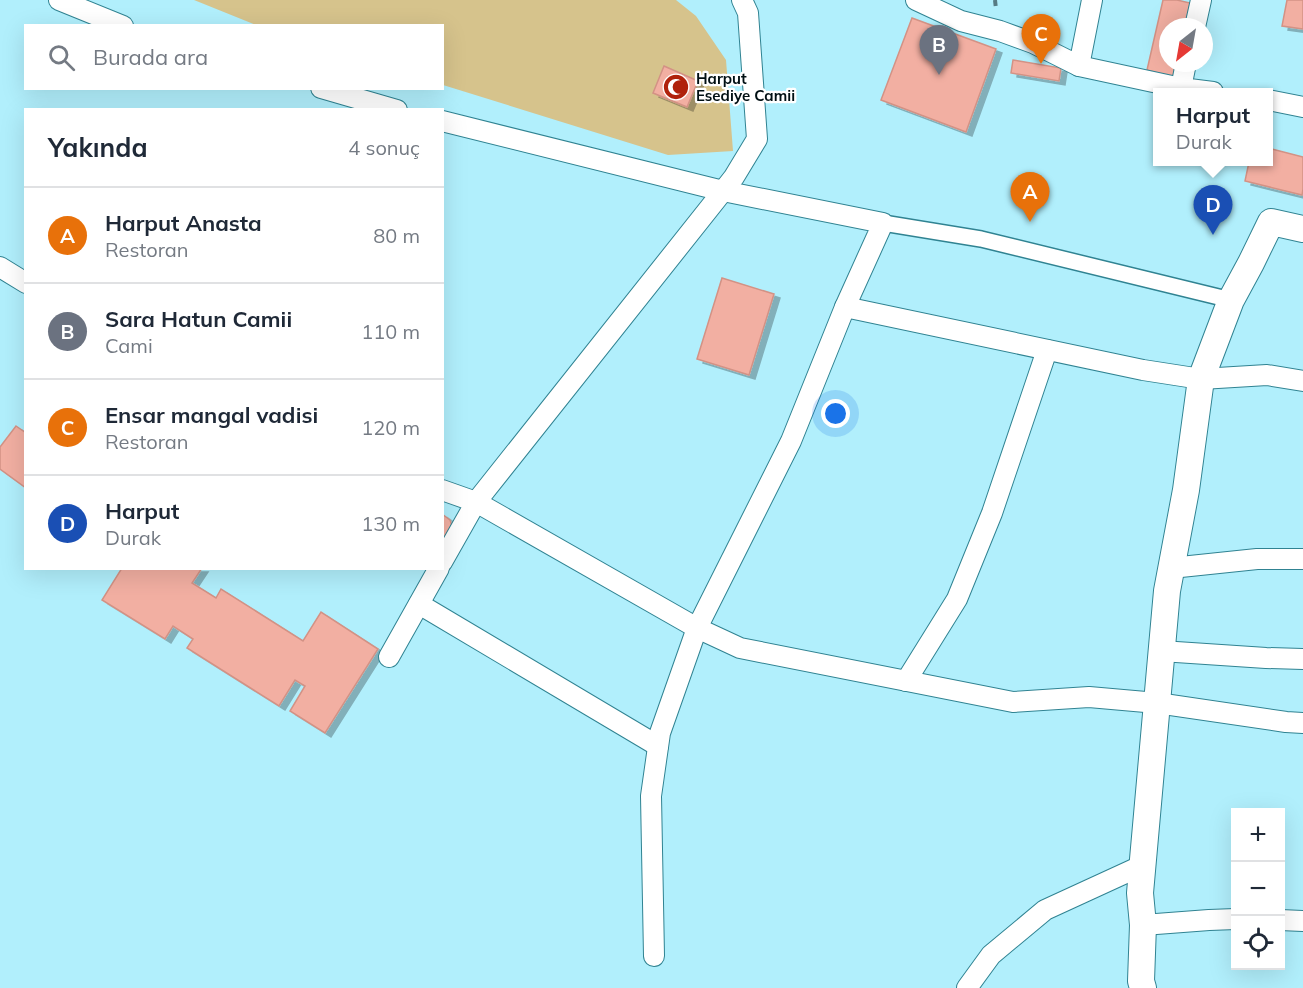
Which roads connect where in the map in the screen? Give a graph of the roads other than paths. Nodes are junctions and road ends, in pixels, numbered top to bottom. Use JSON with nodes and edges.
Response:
{"nodes":[{"id":1,"x":59,"y":0,"type":"edge"},
{"id":2,"x":729,"y":0,"type":"edge"},
{"id":3,"x":916,"y":0,"type":"edge"},
{"id":4,"x":1092,"y":0,"type":"edge"},
{"id":5,"x":1201,"y":0,"type":"edge"},
{"id":6,"x":745,"y":6,"type":"edge"},
{"id":7,"x":1197,"y":18,"type":"edge"},
{"id":8,"x":118,"y":24,"type":"edge"},
{"id":9,"x":1079,"y":66,"type":"junction"},
{"id":10,"x":1184,"y":72,"type":"edge"},
{"id":11,"x":1180,"y":88,"type":"joint"},
{"id":12,"x":328,"y":90,"type":"edge"},
{"id":13,"x":1273,"y":101,"type":"edge"},
{"id":14,"x":1303,"y":107,"type":"edge"},
{"id":15,"x":390,"y":108,"type":"edge"},
{"id":16,"x":444,"y":121,"type":"edge"},
{"id":17,"x":723,"y":191,"type":"junction"},
{"id":18,"x":883,"y":223,"type":"junction"},
{"id":19,"x":1303,"y":229,"type":"edge"},
{"id":20,"x":0,"y":267,"type":"edge"},
{"id":21,"x":24,"y":282,"type":"edge"},
{"id":22,"x":1231,"y":300,"type":"junction"},
{"id":23,"x":845,"y":307,"type":"junction"},
{"id":24,"x":1047,"y":350,"type":"junction"},
{"id":25,"x":1201,"y":379,"type":"junction"},
{"id":26,"x":1303,"y":381,"type":"edge"},
{"id":27,"x":444,"y":491,"type":"edge"},
{"id":28,"x":476,"y":502,"type":"junction"},
{"id":29,"x":444,"y":558,"type":"edge"},
{"id":30,"x":1303,"y":559,"type":"edge"},
{"id":31,"x":1171,"y":568,"type":"junction"},
{"id":32,"x":438,"y":570,"type":"edge"},
{"id":33,"x":419,"y":604,"type":"junction"},
{"id":34,"x":698,"y":628,"type":"junction"},
{"id":35,"x":1161,"y":651,"type":"junction"},
{"id":36,"x":390,"y":657,"type":"dead end"},
{"id":37,"x":1303,"y":659,"type":"edge"},
{"id":38,"x":906,"y":681,"type":"junction"},
{"id":39,"x":1157,"y":704,"type":"junction"},
{"id":40,"x":1303,"y":723,"type":"edge"},
{"id":41,"x":658,"y":746,"type":"junction"},
{"id":42,"x":1143,"y":865,"type":"junction"},
{"id":43,"x":1231,"y":920,"type":"edge"},
{"id":44,"x":1285,"y":920,"type":"edge"},
{"id":45,"x":1303,"y":921,"type":"edge"},
{"id":46,"x":1143,"y":925,"type":"junction"},
{"id":47,"x":654,"y":957,"type":"dead end"},
{"id":48,"x":967,"y":988,"type":"edge"},
{"id":49,"x":1143,"y":988,"type":"edge"}],
"edges":[{"from":1,"to":8,"type":"street"},
{"from":2,"to":6,"type":"street"},
{"from":3,"to":9,"type":"street"},
{"from":4,"to":9,"type":"street"},
{"from":5,"to":7,"type":"street"},
{"from":6,"to":17,"type":"street"},
{"from":9,"to":11,"type":"street"},
{"from":10,"to":11,"type":"street"},
{"from":12,"to":15,"type":"street"},
{"from":13,"to":14,"type":"street"},
{"from":16,"to":17,"type":"street"},
{"from":17,"to":18,"type":"street"},
{"from":17,"to":28,"type":"street"},
{"from":18,"to":22,"type":"street"},
{"from":18,"to":23,"type":"street"},
{"from":19,"to":22,"type":"street"},
{"from":20,"to":21,"type":"street"},
{"from":22,"to":25,"type":"street"},
{"from":23,"to":24,"type":"street"},
{"from":23,"to":34,"type":"street"},
{"from":24,"to":25,"type":"street"},
{"from":24,"to":38,"type":"street"},
{"from":25,"to":26,"type":"street"},
{"from":25,"to":31,"type":"street"},
{"from":27,"to":28,"type":"street"},
{"from":28,"to":29,"type":"street"},
{"from":28,"to":34,"type":"street"},
{"from":30,"to":31,"type":"street"},
{"from":31,"to":35,"type":"street"},
{"from":32,"to":33,"type":"street"},
{"from":33,"to":36,"type":"street"},
{"from":33,"to":41,"type":"street"},
{"from":34,"to":38,"type":"street"},
{"from":34,"to":41,"type":"street"},
{"from":35,"to":37,"type":"street"},
{"from":35,"to":39,"type":"street"},
{"from":38,"to":39,"type":"street"},
{"from":39,"to":40,"type":"street"},
{"from":39,"to":42,"type":"street"},
{"from":41,"to":47,"type":"street"},
{"from":42,"to":46,"type":"street"},
{"from":42,"to":48,"type":"street"},
{"from":43,"to":46,"type":"street"},
{"from":44,"to":45,"type":"street"},
{"from":46,"to":49,"type":"street"}]}
